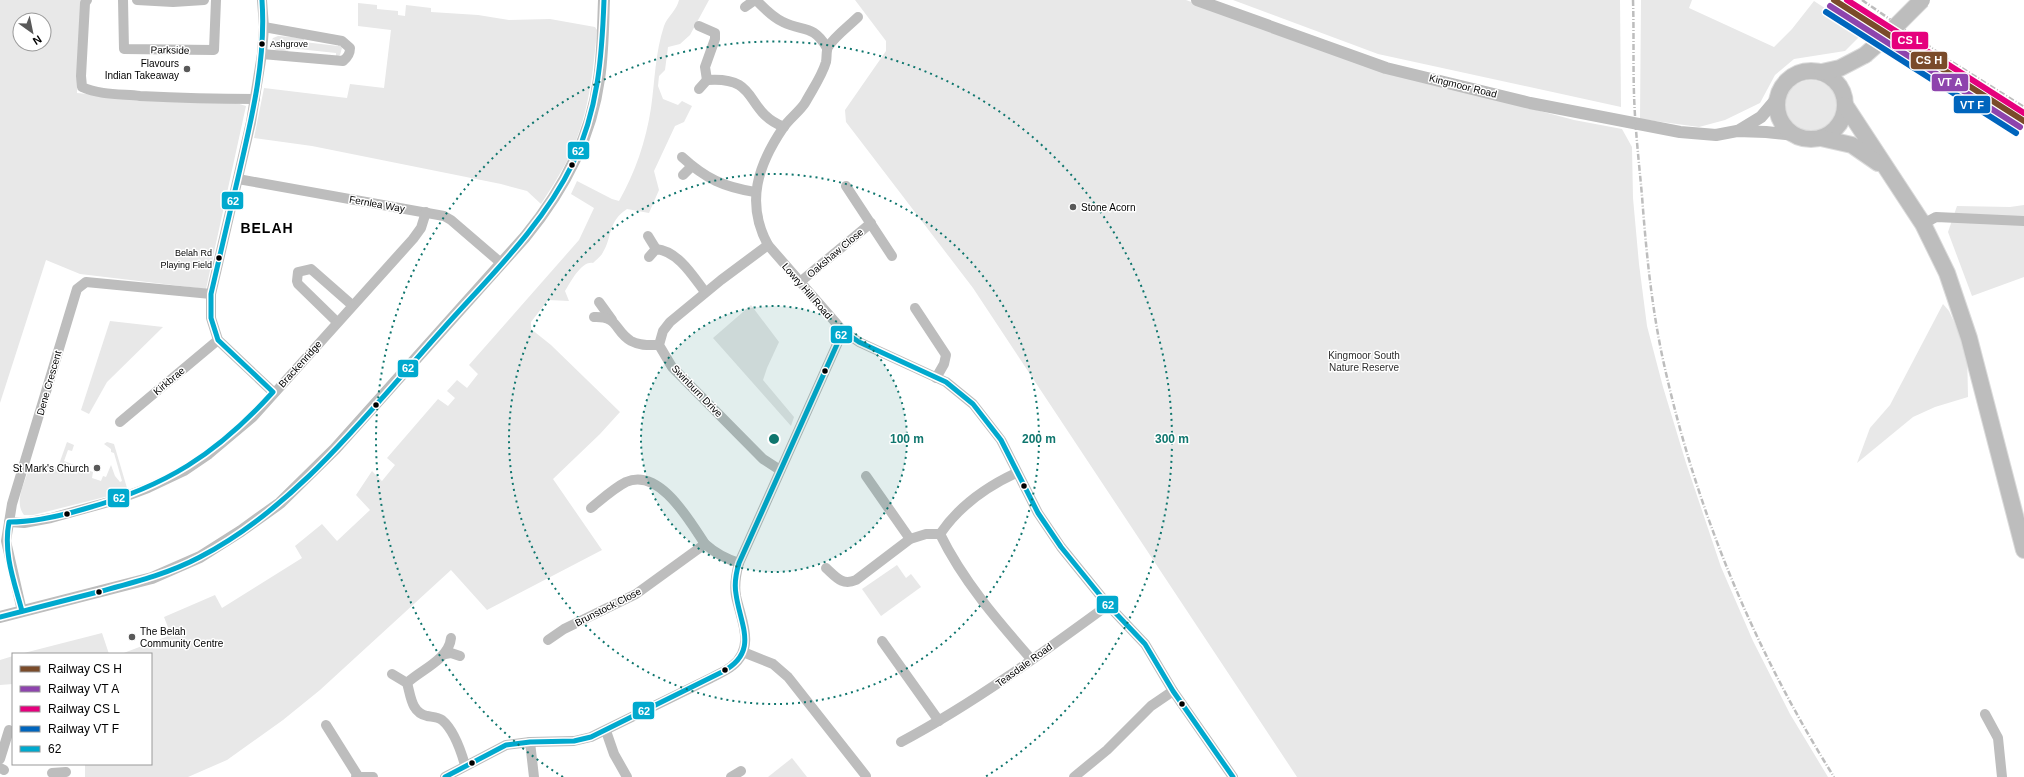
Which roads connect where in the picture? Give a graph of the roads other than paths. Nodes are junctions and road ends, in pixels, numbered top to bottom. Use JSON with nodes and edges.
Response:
{"nodes":[{"id":1,"x":87,"y":0,"type":"edge"},
{"id":2,"x":122,"y":0,"type":"edge"},
{"id":3,"x":137,"y":0,"type":"edge"},
{"id":4,"x":204,"y":0,"type":"edge"},
{"id":5,"x":216,"y":0,"type":"edge"},
{"id":6,"x":262,"y":0,"type":"edge"},
{"id":7,"x":604,"y":0,"type":"edge"},
{"id":8,"x":755,"y":0,"type":"edge"},
{"id":9,"x":1197,"y":0,"type":"edge"},
{"id":10,"x":1922,"y":0,"type":"edge"},
{"id":11,"x":745,"y":7,"type":"dead end"},
{"id":12,"x":858,"y":17,"type":"dead end"},
{"id":13,"x":699,"y":26,"type":"dead end"},
{"id":14,"x":264,"y":27,"type":"junction"},
{"id":15,"x":827,"y":48,"type":"junction"},
{"id":16,"x":262,"y":54,"type":"junction"},
{"id":17,"x":1865,"y":55,"type":"junction"},
{"id":18,"x":1822,"y":72,"type":"junction"},
{"id":19,"x":707,"y":80,"type":"junction"},
{"id":20,"x":699,"y":89,"type":"dead end"},
{"id":21,"x":1778,"y":97,"type":"junction"},
{"id":22,"x":255,"y":99,"type":"junction"},
{"id":23,"x":1844,"y":99,"type":"junction"},
{"id":24,"x":784,"y":127,"type":"junction"},
{"id":25,"x":1737,"y":131,"type":"junction"},
{"id":26,"x":1795,"y":135,"type":"junction"},
{"id":27,"x":1821,"y":138,"type":"junction"},
{"id":28,"x":682,"y":157,"type":"dead end"},
{"id":29,"x":692,"y":166,"type":"junction"},
{"id":30,"x":1886,"y":169,"type":"junction"},
{"id":31,"x":683,"y":175,"type":"dead end"},
{"id":32,"x":238,"y":179,"type":"junction"},
{"id":33,"x":846,"y":186,"type":"dead end"},
{"id":34,"x":755,"y":192,"type":"junction"},
{"id":35,"x":426,"y":212,"type":"junction"},
{"id":36,"x":2024,"y":220,"type":"edge"},
{"id":37,"x":870,"y":223,"type":"junction"},
{"id":38,"x":1923,"y":224,"type":"junction"},
{"id":39,"x":648,"y":236,"type":"dead end"},
{"id":40,"x":768,"y":245,"type":"junction"},
{"id":41,"x":892,"y":256,"type":"dead end"},
{"id":42,"x":501,"y":263,"type":"junction"},
{"id":43,"x":800,"y":282,"type":"junction"},
{"id":44,"x":705,"y":292,"type":"junction"},
{"id":45,"x":211,"y":294,"type":"junction"},
{"id":46,"x":599,"y":302,"type":"dead end"},
{"id":47,"x":352,"y":305,"type":"junction"},
{"id":48,"x":915,"y":308,"type":"dead end"},
{"id":49,"x":594,"y":317,"type":"dead end"},
{"id":50,"x":612,"y":320,"type":"junction"},
{"id":51,"x":337,"y":322,"type":"junction"},
{"id":52,"x":843,"y":331,"type":"junction"},
{"id":53,"x":218,"y":340,"type":"junction"},
{"id":54,"x":659,"y":345,"type":"junction"},
{"id":55,"x":936,"y":378,"type":"junction"},
{"id":56,"x":274,"y":392,"type":"junction"},
{"id":57,"x":120,"y":422,"type":"dead end"},
{"id":58,"x":780,"y":470,"type":"junction"},
{"id":59,"x":1016,"y":473,"type":"junction"},
{"id":60,"x":866,"y":476,"type":"dead end"},
{"id":61,"x":591,"y":508,"type":"dead end"},
{"id":62,"x":9,"y":522,"type":"junction"},
{"id":63,"x":940,"y":534,"type":"junction"},
{"id":64,"x":910,"y":539,"type":"junction"},
{"id":65,"x":705,"y":544,"type":"junction"},
{"id":66,"x":2024,"y":550,"type":"edge"},
{"id":67,"x":739,"y":563,"type":"junction"},
{"id":68,"x":826,"y":568,"type":"dead end"},
{"id":69,"x":1108,"y":605,"type":"junction"},
{"id":70,"x":22,"y":611,"type":"junction"},
{"id":71,"x":0,"y":617,"type":"edge"},
{"id":72,"x":451,"y":638,"type":"dead end"},
{"id":73,"x":548,"y":640,"type":"dead end"},
{"id":74,"x":882,"y":641,"type":"dead end"},
{"id":75,"x":743,"y":652,"type":"junction"},
{"id":76,"x":445,"y":654,"type":"junction"},
{"id":77,"x":460,"y":656,"type":"dead end"},
{"id":78,"x":1031,"y":660,"type":"junction"},
{"id":79,"x":392,"y":674,"type":"dead end"},
{"id":80,"x":407,"y":683,"type":"junction"},
{"id":81,"x":1173,"y":691,"type":"junction"},
{"id":82,"x":1985,"y":714,"type":"dead end"},
{"id":83,"x":939,"y":721,"type":"junction"},
{"id":84,"x":326,"y":725,"type":"dead end"},
{"id":85,"x":8,"y":730,"type":"edge"},
{"id":86,"x":606,"y":731,"type":"junction"},
{"id":87,"x":530,"y":742,"type":"junction"},
{"id":88,"x":901,"y":742,"type":"dead end"},
{"id":89,"x":0,"y":759,"type":"edge"},
{"id":90,"x":466,"y":765,"type":"junction"},
{"id":91,"x":741,"y":771,"type":"dead end"},
{"id":92,"x":866,"y":776,"type":"edge"},
{"id":93,"x":357,"y":777,"type":"edge"},
{"id":94,"x":373,"y":777,"type":"edge"},
{"id":95,"x":446,"y":777,"type":"edge"},
{"id":96,"x":534,"y":777,"type":"edge"},
{"id":97,"x":627,"y":777,"type":"edge"},
{"id":98,"x":731,"y":777,"type":"edge"},
{"id":99,"x":1074,"y":777,"type":"edge"},
{"id":100,"x":1233,"y":777,"type":"edge"},
{"id":101,"x":2002,"y":777,"type":"edge"}],
"edges":[{"from":1,"to":22,"type":"street"},
{"from":2,"to":5,"type":"street","name":"Parkside"},
{"from":3,"to":4,"type":"street"},
{"from":6,"to":14,"type":"street"},
{"from":7,"to":42,"type":"street"},
{"from":8,"to":11,"type":"street"},
{"from":8,"to":15,"type":"street"},
{"from":9,"to":25,"type":"street","name":"Kingmoor Road"},
{"from":10,"to":17,"type":"highway","bridge":true},
{"from":12,"to":15,"type":"street"},
{"from":13,"to":19,"type":"street"},
{"from":14,"to":16,"type":"street"},
{"from":14,"to":16,"type":"street"},
{"from":15,"to":24,"type":"street","name":"Lowry Hill Road"},
{"from":16,"to":22,"type":"street"},
{"from":17,"to":18,"type":"highway"},
{"from":17,"to":23,"type":"highway"},
{"from":18,"to":21,"type":"highway"},
{"from":18,"to":23,"type":"highway"},
{"from":19,"to":20,"type":"street"},
{"from":19,"to":24,"type":"street"},
{"from":21,"to":25,"type":"street","name":"Kingmoor Road"},
{"from":21,"to":26,"type":"highway"},
{"from":22,"to":32,"type":"street"},
{"from":23,"to":27,"type":"highway"},
{"from":23,"to":30,"type":"highway"},
{"from":24,"to":34,"type":"street","name":"Lowry Hill Road"},
{"from":25,"to":26,"type":"street","name":"Kingmoor Road"},
{"from":26,"to":27,"type":"highway"},
{"from":27,"to":30,"type":"highway"},
{"from":28,"to":29,"type":"street"},
{"from":29,"to":31,"type":"street"},
{"from":29,"to":34,"type":"street"},
{"from":30,"to":38,"type":"highway"},
{"from":32,"to":35,"type":"street","name":"Fernlea Way"},
{"from":32,"to":45,"type":"street"},
{"from":33,"to":37,"type":"street","name":"Oakshaw Close"},
{"from":34,"to":40,"type":"street","name":"Lowry Hill Road"},
{"from":35,"to":42,"type":"street","name":"Fernlea Way"},
{"from":35,"to":47,"type":"street","name":"Brackenridge"},
{"from":36,"to":38,"type":"street"},
{"from":37,"to":41,"type":"street","name":"Oakshaw Close"},
{"from":37,"to":43,"type":"street","name":"Oakshaw Close"},
{"from":38,"to":66,"type":"highway"},
{"from":39,"to":44,"type":"street"},
{"from":40,"to":43,"type":"street","name":"Lowry Hill Road"},
{"from":40,"to":44,"type":"street"},
{"from":42,"to":70,"type":"street"},
{"from":43,"to":52,"type":"street","name":"Lowry Hill Road"},
{"from":44,"to":54,"type":"street"},
{"from":45,"to":53,"type":"street"},
{"from":45,"to":62,"type":"street","name":"Dene Crescent"},
{"from":46,"to":50,"type":"street"},
{"from":47,"to":51,"type":"street","name":"Brackenridge"},
{"from":47,"to":51,"type":"street"},
{"from":48,"to":55,"type":"street"},
{"from":49,"to":50,"type":"street"},
{"from":50,"to":54,"type":"street"},
{"from":51,"to":56,"type":"street","name":"Brackenridge"},
{"from":52,"to":55,"type":"street","name":"Lowry Hill Road"},
{"from":52,"to":58,"type":"street"},
{"from":53,"to":56,"type":"street"},
{"from":53,"to":57,"type":"street","name":"Kirkbrae"},
{"from":54,"to":58,"type":"street","name":"Swinburn Drive"},
{"from":55,"to":59,"type":"street","name":"Lowry Hill Road"},
{"from":56,"to":62,"type":"street","name":"Brackenridge"},
{"from":58,"to":67,"type":"street"},
{"from":59,"to":63,"type":"street"},
{"from":59,"to":69,"type":"street","name":"Lowry Hill Road"},
{"from":60,"to":64,"type":"street"},
{"from":61,"to":65,"type":"street"},
{"from":62,"to":70,"type":"street","name":"Dene Crescent"},
{"from":63,"to":64,"type":"street"},
{"from":63,"to":78,"type":"street"},
{"from":64,"to":68,"type":"street"},
{"from":65,"to":67,"type":"street"},
{"from":65,"to":73,"type":"street","name":"Brunstock Close"},
{"from":67,"to":75,"type":"street"},
{"from":69,"to":78,"type":"street","name":"Teasdale Road"},
{"from":69,"to":81,"type":"street","name":"Lowry Hill Road"},
{"from":70,"to":71,"type":"street"},
{"from":72,"to":76,"type":"street"},
{"from":74,"to":83,"type":"street"},
{"from":75,"to":86,"type":"street"},
{"from":75,"to":92,"type":"street"},
{"from":76,"to":77,"type":"street"},
{"from":76,"to":80,"type":"street"},
{"from":78,"to":83,"type":"street","name":"Teasdale Road"},
{"from":79,"to":80,"type":"street"},
{"from":80,"to":90,"type":"street"},
{"from":81,"to":99,"type":"street"},
{"from":81,"to":100,"type":"street","name":"Lowry Hill Road"},
{"from":82,"to":101,"type":"street"},
{"from":83,"to":88,"type":"street","name":"Teasdale Road"},
{"from":84,"to":93,"type":"street"},
{"from":85,"to":89,"type":"street"},
{"from":86,"to":87,"type":"street"},
{"from":86,"to":97,"type":"street"},
{"from":87,"to":90,"type":"street"},
{"from":87,"to":96,"type":"street"},
{"from":90,"to":95,"type":"street"},
{"from":91,"to":98,"type":"street"},
{"from":93,"to":94,"type":"street"}]}
